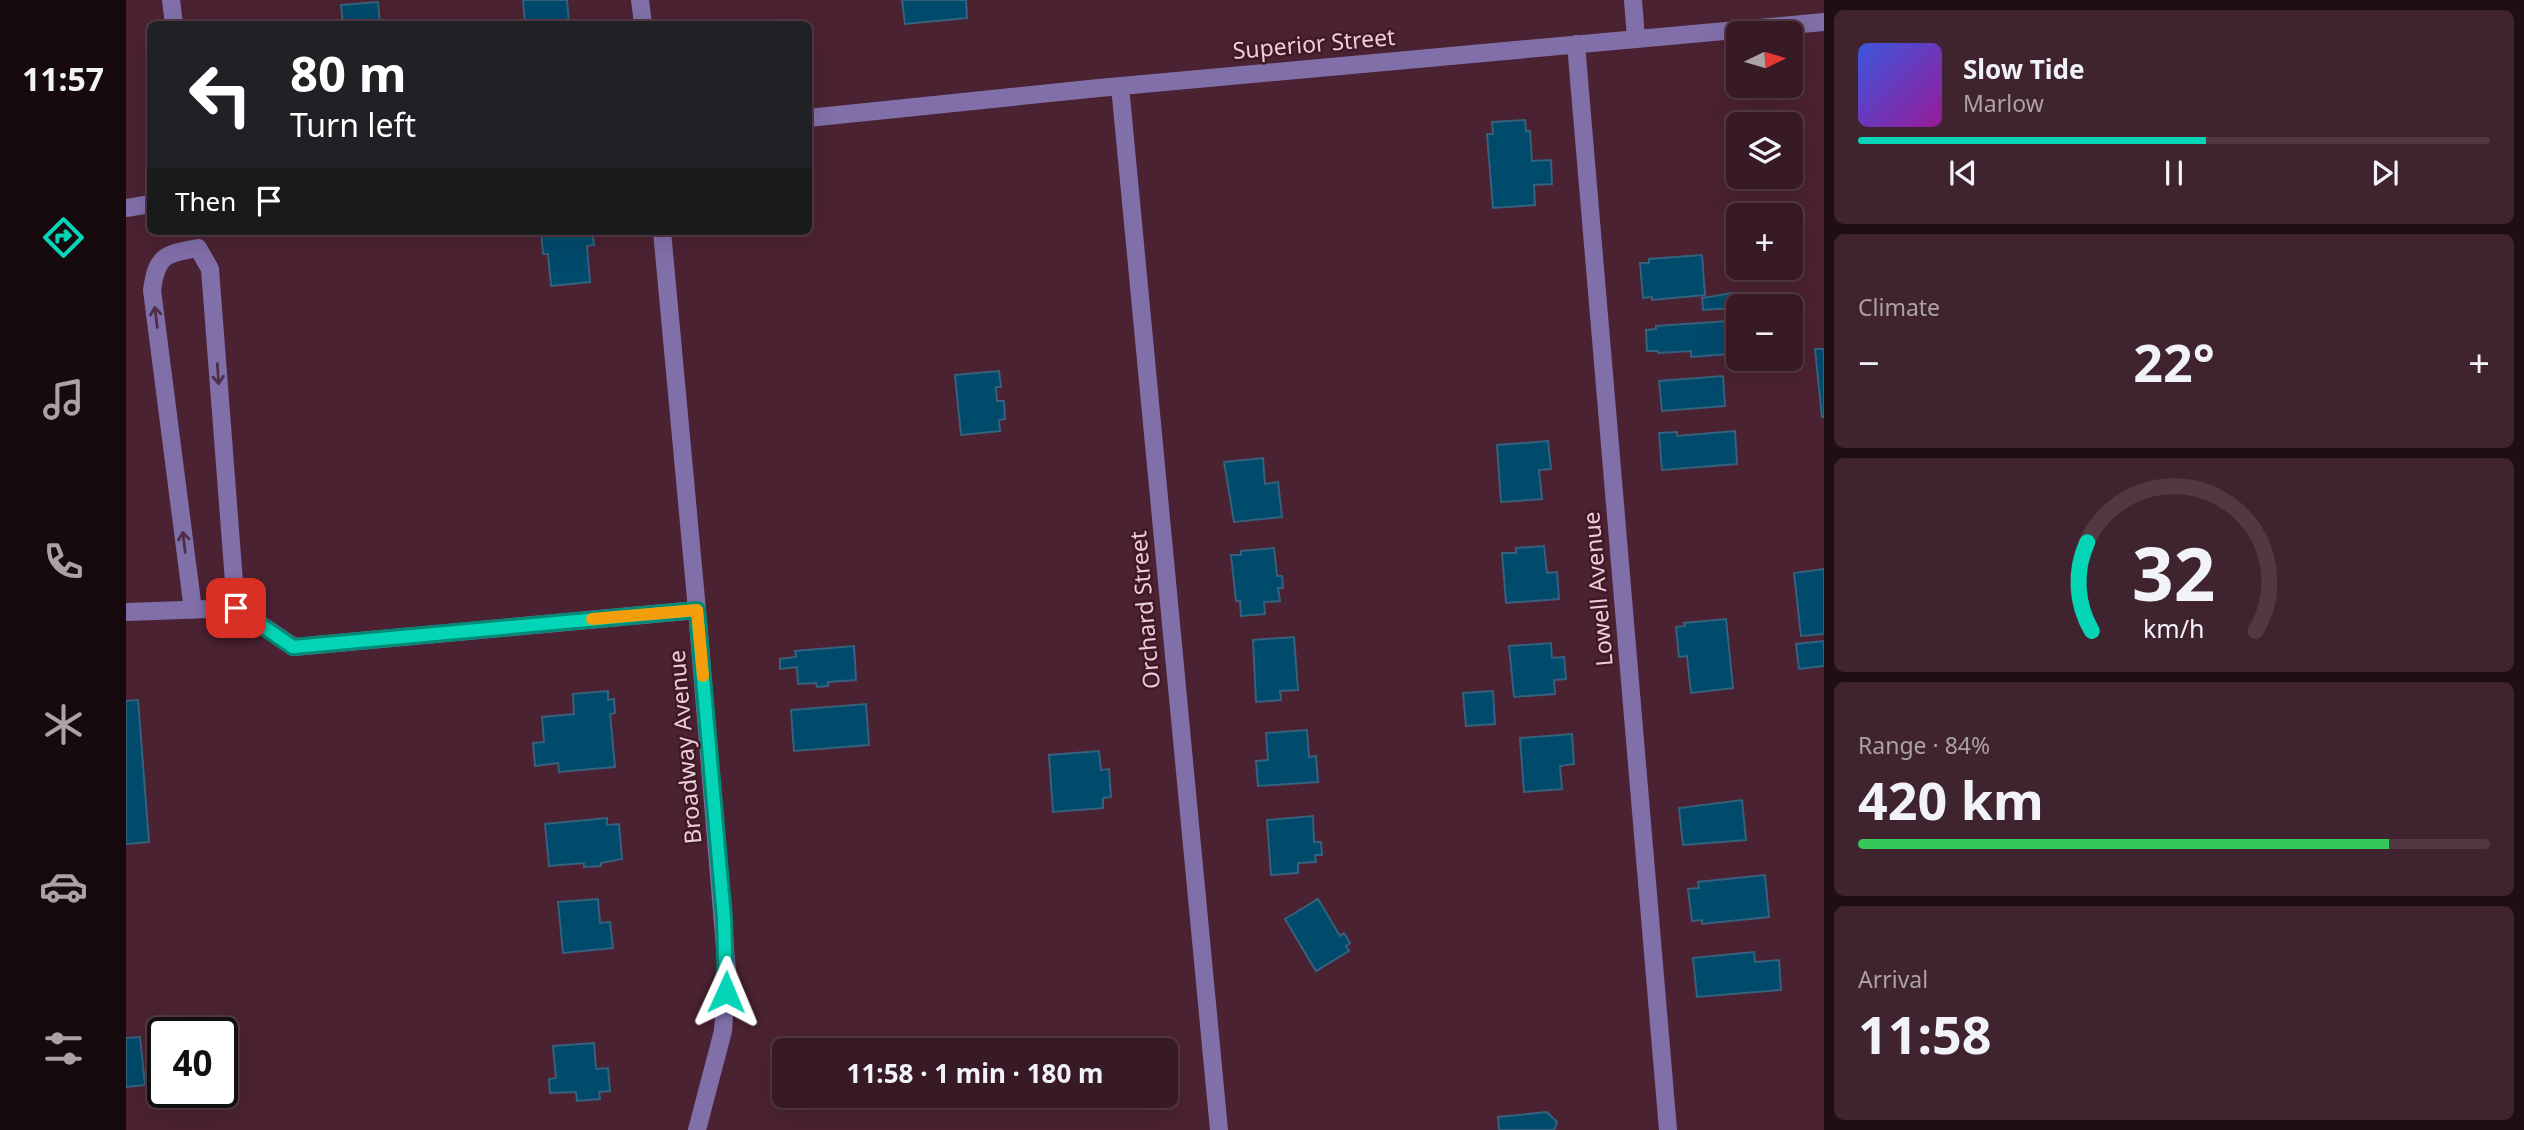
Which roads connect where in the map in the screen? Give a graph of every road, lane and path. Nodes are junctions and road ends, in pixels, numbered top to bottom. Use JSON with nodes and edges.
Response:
{"nodes":[{"id":1,"x":171,"y":0,"type":"edge"},
{"id":2,"x":640,"y":0,"type":"edge"},
{"id":3,"x":1633,"y":0,"type":"edge"},
{"id":4,"x":174,"y":21,"type":"edge"},
{"id":5,"x":643,"y":21,"type":"edge"},
{"id":6,"x":1824,"y":22,"type":"edge"},
{"id":7,"x":1636,"y":38,"type":"junction"},
{"id":8,"x":1576,"y":44,"type":"junction"},
{"id":9,"x":1120,"y":86,"type":"junction"},
{"id":10,"x":812,"y":117,"type":"edge"},
{"id":11,"x":147,"y":204,"type":"edge"},
{"id":12,"x":126,"y":208,"type":"edge"},
{"id":13,"x":662,"y":235,"type":"edge"},
{"id":14,"x":236,"y":608,"type":"junction"},
{"id":15,"x":193,"y":610,"type":"junction"},
{"id":16,"x":697,"y":610,"type":"junction"},
{"id":17,"x":128,"y":612,"type":"dead end"},
{"id":18,"x":697,"y":1130,"type":"edge"},
{"id":19,"x":1219,"y":1130,"type":"edge"},
{"id":20,"x":1668,"y":1130,"type":"edge"}],
"edges":[{"from":1,"to":4,"type":"street"},
{"from":2,"to":5,"type":"street"},
{"from":3,"to":7,"type":"street"},
{"from":6,"to":7,"type":"street","name":"Superior Street"},
{"from":7,"to":8,"type":"street","name":"Superior Street"},
{"from":8,"to":9,"type":"street","name":"Superior Street"},
{"from":8,"to":20,"type":"street","name":"Lowell Avenue"},
{"from":9,"to":10,"type":"street","name":"Superior Street"},
{"from":9,"to":19,"type":"street","name":"Orchard Street"},
{"from":11,"to":12,"type":"street"},
{"from":13,"to":16,"type":"street","name":"Broadway Avenue"},
{"from":14,"to":15,"type":"street"},
{"from":15,"to":14,"type":"street","one_way":true},
{"from":14,"to":16,"type":"street"},
{"from":15,"to":17,"type":"street"},
{"from":16,"to":18,"type":"street","name":"Broadway Avenue"}]}
